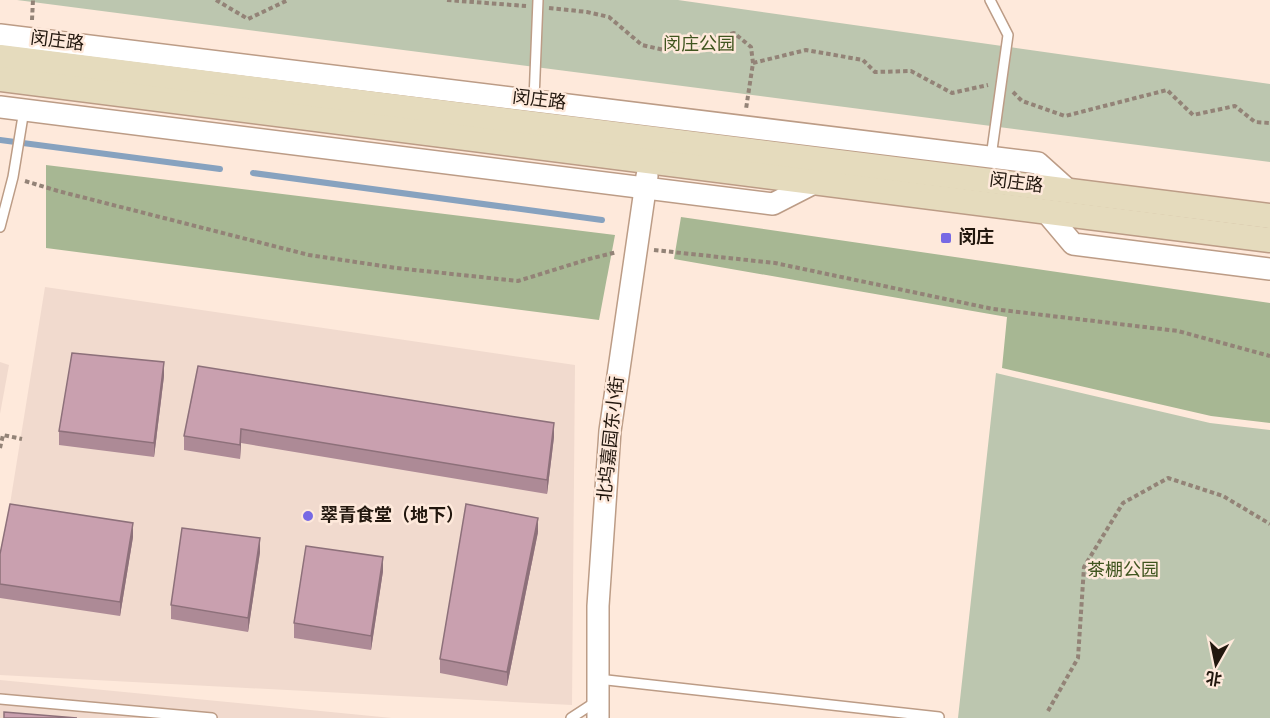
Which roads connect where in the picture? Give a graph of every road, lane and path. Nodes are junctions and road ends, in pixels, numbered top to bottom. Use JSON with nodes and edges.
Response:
{"nodes":[{"id":1,"x":216,"y":0,"type":"edge"},
{"id":2,"x":288,"y":0,"type":"edge"},
{"id":3,"x":447,"y":0,"type":"edge"},
{"id":4,"x":990,"y":0,"type":"edge"},
{"id":5,"x":538,"y":4,"type":"edge"},
{"id":6,"x":0,"y":35,"type":"edge"},
{"id":7,"x":0,"y":57,"type":"edge"},
{"id":8,"x":0,"y":79,"type":"edge"},
{"id":9,"x":534,"y":100,"type":"junction"},
{"id":10,"x":0,"y":107,"type":"edge"},
{"id":11,"x":24,"y":110,"type":"junction"},
{"id":12,"x":746,"y":110,"type":"dead end"},
{"id":13,"x":991,"y":157,"type":"junction"},
{"id":14,"x":649,"y":161,"type":"junction"},
{"id":15,"x":13,"y":177,"type":"junction"},
{"id":16,"x":816,"y":182,"type":"junction"},
{"id":17,"x":645,"y":188,"type":"junction"},
{"id":18,"x":1068,"y":190,"type":"junction"},
{"id":19,"x":1046,"y":212,"type":"junction"},
{"id":20,"x":1270,"y":216,"type":"edge"},
{"id":21,"x":0,"y":227,"type":"edge"},
{"id":22,"x":1270,"y":240,"type":"edge"},
{"id":23,"x":636,"y":248,"type":"junction"},
{"id":24,"x":1270,"y":269,"type":"edge"},
{"id":25,"x":1270,"y":356,"type":"edge"},
{"id":26,"x":22,"y":439,"type":"dead end"},
{"id":27,"x":0,"y":448,"type":"edge"},
{"id":28,"x":1270,"y":524,"type":"edge"},
{"id":29,"x":0,"y":699,"type":"edge"},
{"id":30,"x":598,"y":699,"type":"edge"},
{"id":31,"x":1048,"y":711,"type":"dead end"},
{"id":32,"x":179,"y":717,"type":"edge"},
{"id":33,"x":939,"y":717,"type":"edge"},
{"id":34,"x":212,"y":718,"type":"edge"},
{"id":35,"x":571,"y":718,"type":"edge"}],
"edges":[{"from":1,"to":2,"type":"path"},
{"from":3,"to":5,"type":"path"},
{"from":4,"to":13,"type":"lane"},
{"from":5,"to":9,"type":"lane"},
{"from":5,"to":12,"type":"path"},
{"from":6,"to":9,"type":"street","name":"闵庄路"},
{"from":7,"to":18,"type":"main road","name":"闵庄路"},
{"from":8,"to":14,"type":"main road","name":"闵庄路"},
{"from":9,"to":13,"type":"street","name":"闵庄路"},
{"from":10,"to":11,"type":"street"},
{"from":11,"to":15,"type":"lane"},
{"from":11,"to":17,"type":"street"},
{"from":13,"to":18,"type":"street","name":"闵庄路"},
{"from":14,"to":16,"type":"main road","name":"闵庄路"},
{"from":14,"to":17,"type":"street","name":"北坞嘉园东小街"},
{"from":15,"to":21,"type":"lane"},
{"from":15,"to":23,"type":"path"},
{"from":16,"to":17,"type":"street"},
{"from":16,"to":19,"type":"main road","name":"闵庄路"},
{"from":17,"to":23,"type":"street","name":"北坞嘉园东小街"},
{"from":18,"to":20,"type":"main road","name":"闵庄路"},
{"from":19,"to":22,"type":"main road","name":"闵庄路"},
{"from":19,"to":24,"type":"street","name":"闵庄路"},
{"from":23,"to":25,"type":"path"},
{"from":23,"to":30,"type":"street","name":"北坞嘉园东小街"},
{"from":26,"to":27,"type":"path"},
{"from":28,"to":31,"type":"path"},
{"from":29,"to":32,"type":"lane"},
{"from":30,"to":33,"type":"lane"},
{"from":30,"to":35,"type":"lane"},
{"from":32,"to":34,"type":"lane"}]}
